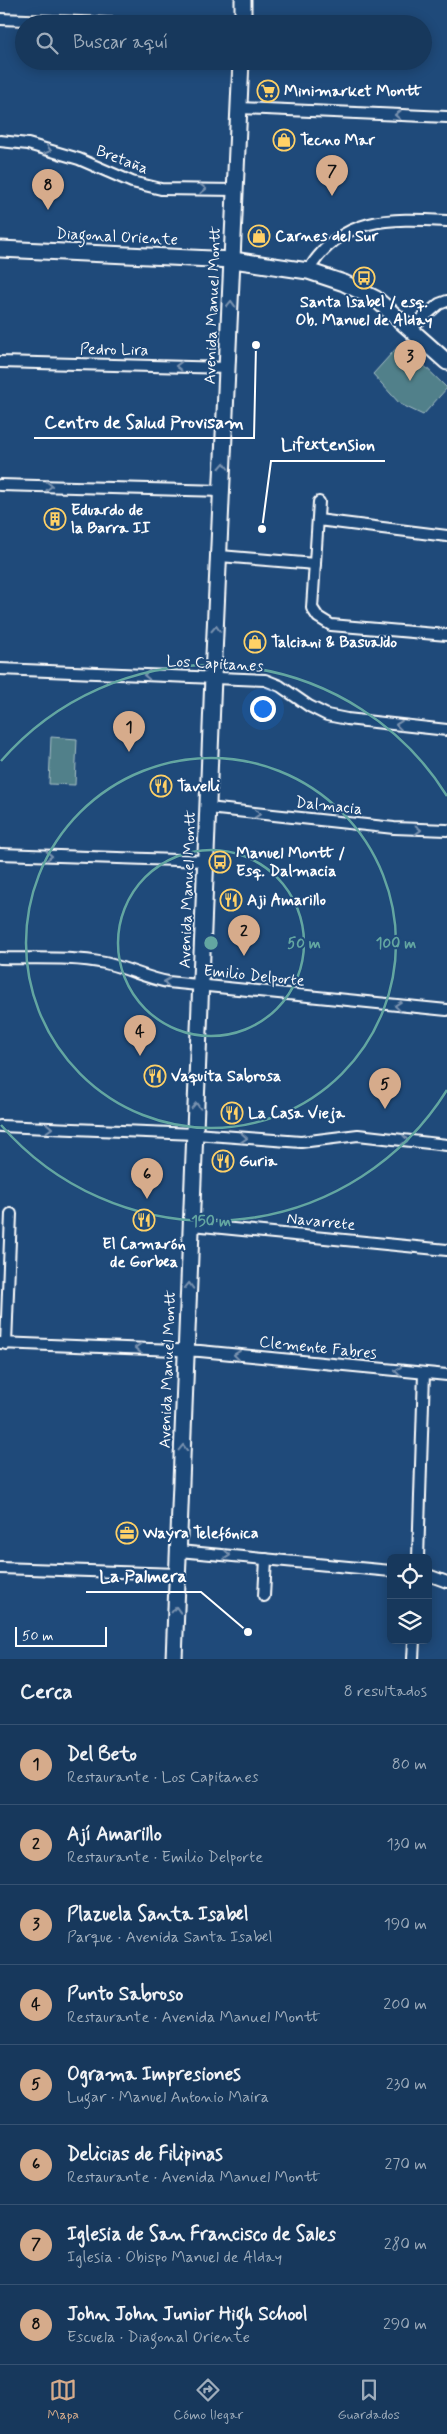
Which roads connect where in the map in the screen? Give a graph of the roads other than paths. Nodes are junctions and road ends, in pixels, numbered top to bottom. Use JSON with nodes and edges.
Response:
{"nodes":[{"id":1,"x":244,"y":0,"type":"edge"},
{"id":2,"x":243,"y":15,"type":"edge"},
{"id":3,"x":0,"y":19,"type":"edge"},
{"id":4,"x":15,"y":20,"type":"edge"},
{"id":5,"x":241,"y":70,"type":"edge"},
{"id":6,"x":240,"y":108,"type":"junction"},
{"id":7,"x":447,"y":117,"type":"edge"},
{"id":8,"x":0,"y":140,"type":"edge"},
{"id":9,"x":236,"y":190,"type":"junction"},
{"id":10,"x":447,"y":221,"type":"edge"},
{"id":11,"x":0,"y":249,"type":"edge"},
{"id":12,"x":233,"y":260,"type":"junction"},
{"id":13,"x":308,"y":271,"type":"junction"},
{"id":14,"x":447,"y":301,"type":"edge"},
{"id":15,"x":411,"y":328,"type":"junction"},
{"id":16,"x":0,"y":362,"type":"edge"},
{"id":17,"x":447,"y":362,"type":"edge"},
{"id":18,"x":228,"y":368,"type":"junction"},
{"id":19,"x":0,"y":484,"type":"edge"},
{"id":20,"x":223,"y":491,"type":"junction"},
{"id":21,"x":319,"y":502,"type":"dead end"},
{"id":22,"x":318,"y":520,"type":"junction"},
{"id":23,"x":447,"y":536,"type":"edge"},
{"id":24,"x":220,"y":556,"type":"junction"},
{"id":25,"x":315,"y":564,"type":"junction"},
{"id":26,"x":447,"y":635,"type":"edge"},
{"id":27,"x":0,"y":669,"type":"edge"},
{"id":28,"x":214,"y":678,"type":"junction"},
{"id":29,"x":447,"y":730,"type":"edge"},
{"id":30,"x":208,"y":808,"type":"junction"},
{"id":31,"x":447,"y":830,"type":"edge"},
{"id":32,"x":0,"y":854,"type":"edge"},
{"id":33,"x":206,"y":861,"type":"junction"},
{"id":34,"x":0,"y":958,"type":"edge"},
{"id":35,"x":201,"y":986,"type":"junction"},
{"id":36,"x":447,"y":1010,"type":"edge"},
{"id":37,"x":0,"y":1126,"type":"edge"},
{"id":38,"x":195,"y":1134,"type":"junction"},
{"id":39,"x":447,"y":1145,"type":"edge"},
{"id":40,"x":11,"y":1214,"type":"dead end"},
{"id":41,"x":192,"y":1225,"type":"junction"},
{"id":42,"x":447,"y":1250,"type":"edge"},
{"id":43,"x":3,"y":1344,"type":"edge"},
{"id":44,"x":187,"y":1350,"type":"junction"},
{"id":45,"x":424,"y":1373,"type":"junction"},
{"id":46,"x":447,"y":1375,"type":"edge"},
{"id":47,"x":178,"y":1551,"type":"junction"},
{"id":48,"x":418,"y":1554,"type":"edge"},
{"id":49,"x":266,"y":1559,"type":"junction"},
{"id":50,"x":0,"y":1568,"type":"edge"},
{"id":51,"x":387,"y":1571,"type":"edge"},
{"id":52,"x":178,"y":1574,"type":"junction"},
{"id":53,"x":432,"y":1576,"type":"edge"},
{"id":54,"x":447,"y":1582,"type":"edge"},
{"id":55,"x":264,"y":1596,"type":"dead end"},
{"id":56,"x":414,"y":1644,"type":"edge"},
{"id":57,"x":174,"y":1659,"type":"edge"},
{"id":58,"x":413,"y":1659,"type":"edge"}],
"edges":[{"from":1,"to":2,"type":"main road"},
{"from":3,"to":4,"type":"street"},
{"from":5,"to":6,"type":"main road","name":"Avenida Manuel Montt"},
{"from":7,"to":6,"type":"street","one_way":true},
{"from":6,"to":9,"type":"main road","name":"Avenida Manuel Montt"},
{"from":8,"to":9,"type":"street","name":"Bretaña","one_way":true},
{"from":9,"to":12,"type":"main road","name":"Avenida Manuel Montt"},
{"from":10,"to":13,"type":"street"},
{"from":11,"to":12,"type":"main road","name":"Diagonal Oriente"},
{"from":12,"to":13,"type":"main road","name":"Diagonal Oriente"},
{"from":18,"to":12,"type":"main road","name":"Avenida Manuel Montt","one_way":true},
{"from":13,"to":15,"type":"main road","name":"Diagonal Oriente"},
{"from":14,"to":15,"type":"street"},
{"from":15,"to":17,"type":"main road","name":"Diagonal Oriente"},
{"from":18,"to":16,"type":"street","name":"Pedro Lira","one_way":true},
{"from":20,"to":18,"type":"main road","name":"Avenida Manuel Montt","one_way":true},
{"from":19,"to":20,"type":"street","one_way":true},
{"from":20,"to":24,"type":"main road","name":"Avenida Manuel Montt"},
{"from":21,"to":22,"type":"street"},
{"from":22,"to":23,"type":"street"},
{"from":22,"to":25,"type":"street"},
{"from":24,"to":25,"type":"street"},
{"from":28,"to":24,"type":"main road","name":"Avenida Manuel Montt","one_way":true},
{"from":25,"to":26,"type":"street"},
{"from":28,"to":27,"type":"street","name":"Los Capitanes","one_way":true},
{"from":29,"to":28,"type":"street","name":"Los Capitanes","one_way":true},
{"from":28,"to":30,"type":"main road","name":"Avenida Manuel Montt"},
{"from":30,"to":31,"type":"street","name":"Dalmacia","one_way":true},
{"from":30,"to":33,"type":"main road","name":"Avenida Manuel Montt"},
{"from":32,"to":33,"type":"street","one_way":true},
{"from":33,"to":35,"type":"main road","name":"Avenida Manuel Montt"},
{"from":35,"to":34,"type":"street","name":"Emilio Delporte","one_way":true},
{"from":36,"to":35,"type":"street","name":"Emilio Delporte","one_way":true},
{"from":38,"to":35,"type":"main road","name":"Avenida Manuel Montt","one_way":true},
{"from":37,"to":38,"type":"street","one_way":true},
{"from":38,"to":39,"type":"street","one_way":true},
{"from":38,"to":41,"type":"main road","name":"Avenida Manuel Montt"},
{"from":40,"to":43,"type":"street"},
{"from":41,"to":42,"type":"street","name":"Navarrete"},
{"from":44,"to":41,"type":"main road","name":"Avenida Manuel Montt","one_way":true},
{"from":44,"to":43,"type":"street","name":"Clemente Fabres","one_way":true},
{"from":45,"to":44,"type":"street","name":"Clemente Fabres","one_way":true},
{"from":47,"to":44,"type":"main road","name":"Avenida Manuel Montt","one_way":true},
{"from":45,"to":46,"type":"street","name":"Clemente Fabres"},
{"from":45,"to":48,"type":"street"},
{"from":47,"to":49,"type":"street","one_way":true},
{"from":47,"to":52,"type":"main road","name":"Avenida Manuel Montt"},
{"from":49,"to":51,"type":"street"},
{"from":49,"to":55,"type":"street"},
{"from":50,"to":52,"type":"street"},
{"from":57,"to":52,"type":"main road","name":"Avenida Manuel Montt","one_way":true},
{"from":53,"to":54,"type":"street"},
{"from":56,"to":58,"type":"street"}]}
